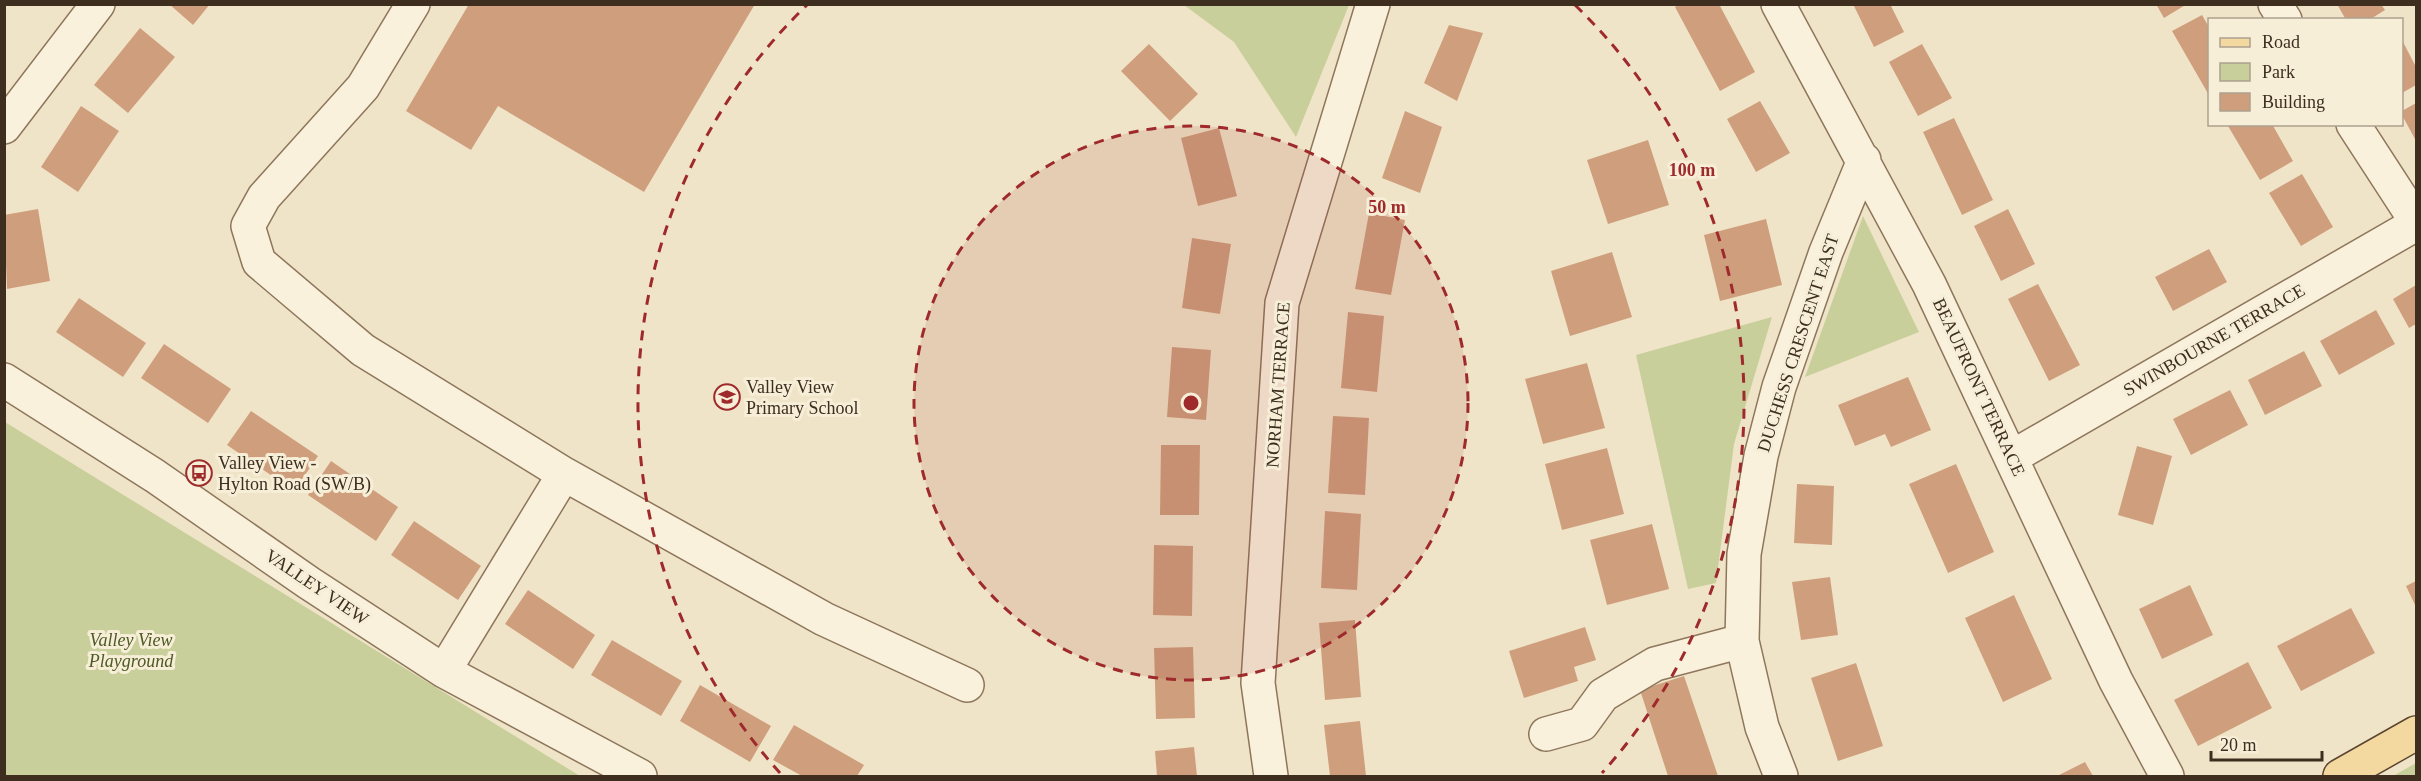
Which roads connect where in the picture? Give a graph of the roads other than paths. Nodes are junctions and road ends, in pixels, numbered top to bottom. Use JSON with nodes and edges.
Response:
{"nodes":[{"id":1,"x":98,"y":4,"type":"edge"},
{"id":2,"x":413,"y":4,"type":"edge"},
{"id":3,"x":1373,"y":4,"type":"edge"},
{"id":4,"x":1778,"y":4,"type":"edge"},
{"id":5,"x":2275,"y":4,"type":"edge"},
{"id":6,"x":2284,"y":18,"type":"edge"},
{"id":7,"x":2355,"y":126,"type":"edge"},
{"id":8,"x":4,"y":127,"type":"edge"},
{"id":9,"x":1863,"y":160,"type":"junction"},
{"id":10,"x":2416,"y":223,"type":"edge"},
{"id":11,"x":4,"y":380,"type":"edge"},
{"id":12,"x":2012,"y":457,"type":"junction"},
{"id":13,"x":564,"y":474,"type":"junction"},
{"id":14,"x":1742,"y":641,"type":"junction"},
{"id":15,"x":444,"y":671,"type":"junction"},
{"id":16,"x":967,"y":685,"type":"dead end"},
{"id":17,"x":2416,"y":733,"type":"edge"},
{"id":18,"x":1546,"y":734,"type":"dead end"},
{"id":19,"x":640,"y":777,"type":"edge"},
{"id":20,"x":1271,"y":777,"type":"edge"},
{"id":21,"x":1781,"y":777,"type":"edge"},
{"id":22,"x":2167,"y":777,"type":"edge"},
{"id":23,"x":2340,"y":777,"type":"edge"}],
"edges":[{"from":1,"to":8,"type":"street"},
{"from":2,"to":13,"type":"street"},
{"from":3,"to":20,"type":"street","name":"NORHAM TERRACE"},
{"from":4,"to":9,"type":"street","name":"BEAUFRONT TERRACE"},
{"from":5,"to":6,"type":"street"},
{"from":7,"to":10,"type":"street"},
{"from":9,"to":12,"type":"street","name":"BEAUFRONT TERRACE"},
{"from":9,"to":14,"type":"street","name":"DUCHESS CRESCENT EAST"},
{"from":10,"to":12,"type":"street","name":"SWINBOURNE TERRACE"},
{"from":11,"to":15,"type":"street","name":"VALLEY VIEW"},
{"from":12,"to":22,"type":"street","name":"BEAUFRONT TERRACE"},
{"from":13,"to":15,"type":"street"},
{"from":13,"to":16,"type":"street"},
{"from":14,"to":18,"type":"street"},
{"from":14,"to":21,"type":"street","name":"DUCHESS CRESCENT EAST"},
{"from":15,"to":19,"type":"street","name":"VALLEY VIEW"},
{"from":17,"to":23,"type":"main road"}]}
